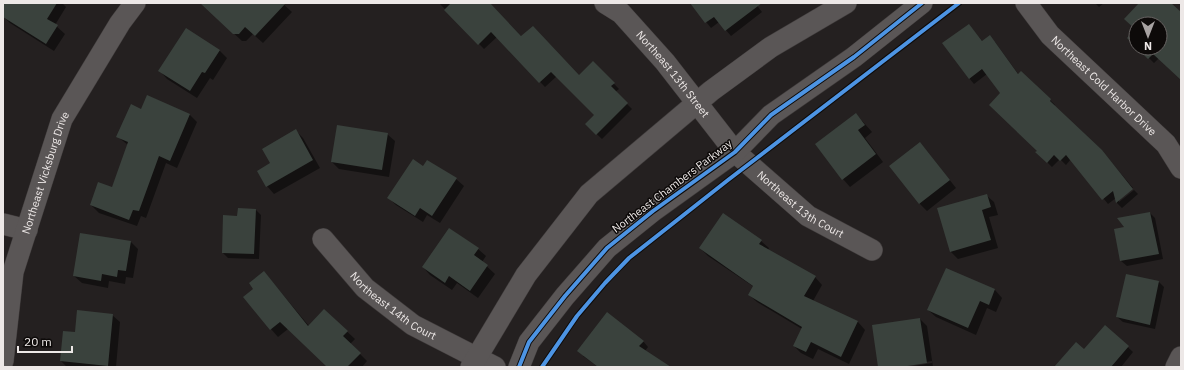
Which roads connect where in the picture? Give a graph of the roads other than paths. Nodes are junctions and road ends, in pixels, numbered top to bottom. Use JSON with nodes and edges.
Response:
{"nodes":[{"id":1,"x":135,"y":3,"type":"edge"},
{"id":2,"x":605,"y":3,"type":"edge"},
{"id":3,"x":846,"y":3,"type":"edge"},
{"id":4,"x":922,"y":3,"type":"edge"},
{"id":5,"x":1026,"y":3,"type":"edge"},
{"id":6,"x":697,"y":103,"type":"junction"},
{"id":7,"x":734,"y":152,"type":"junction"},
{"id":8,"x":1181,"y":168,"type":"edge"},
{"id":9,"x":3,"y":224,"type":"edge"},
{"id":10,"x":27,"y":230,"type":"junction"},
{"id":11,"x":323,"y":239,"type":"dead end"},
{"id":12,"x":872,"y":250,"type":"dead end"},
{"id":13,"x":1181,"y":357,"type":"edge"},
{"id":14,"x":3,"y":361,"type":"edge"},
{"id":15,"x":474,"y":362,"type":"edge"},
{"id":16,"x":495,"y":367,"type":"edge"},
{"id":17,"x":520,"y":367,"type":"edge"},
{"id":18,"x":1176,"y":367,"type":"edge"}],
"edges":[{"from":1,"to":10,"type":"street","name":"Northeast Vicksburg Drive"},
{"from":2,"to":6,"type":"street","name":"Northeast 13th Street"},
{"from":3,"to":6,"type":"street"},
{"from":4,"to":7,"type":"street","name":"Northeast Chambers Parkway"},
{"from":5,"to":8,"type":"street","name":"Northeast Cold Harbor Drive"},
{"from":6,"to":7,"type":"street","name":"Northeast 13th Street"},
{"from":6,"to":15,"type":"street"},
{"from":7,"to":12,"type":"street","name":"Northeast 13th Court"},
{"from":7,"to":17,"type":"street","name":"Northeast Chambers Parkway"},
{"from":9,"to":10,"type":"street"},
{"from":10,"to":14,"type":"street","name":"Northeast Vicksburg Drive"},
{"from":11,"to":15,"type":"street","name":"Northeast 14th Court"},
{"from":13,"to":18,"type":"street"},
{"from":15,"to":16,"type":"street"}]}
